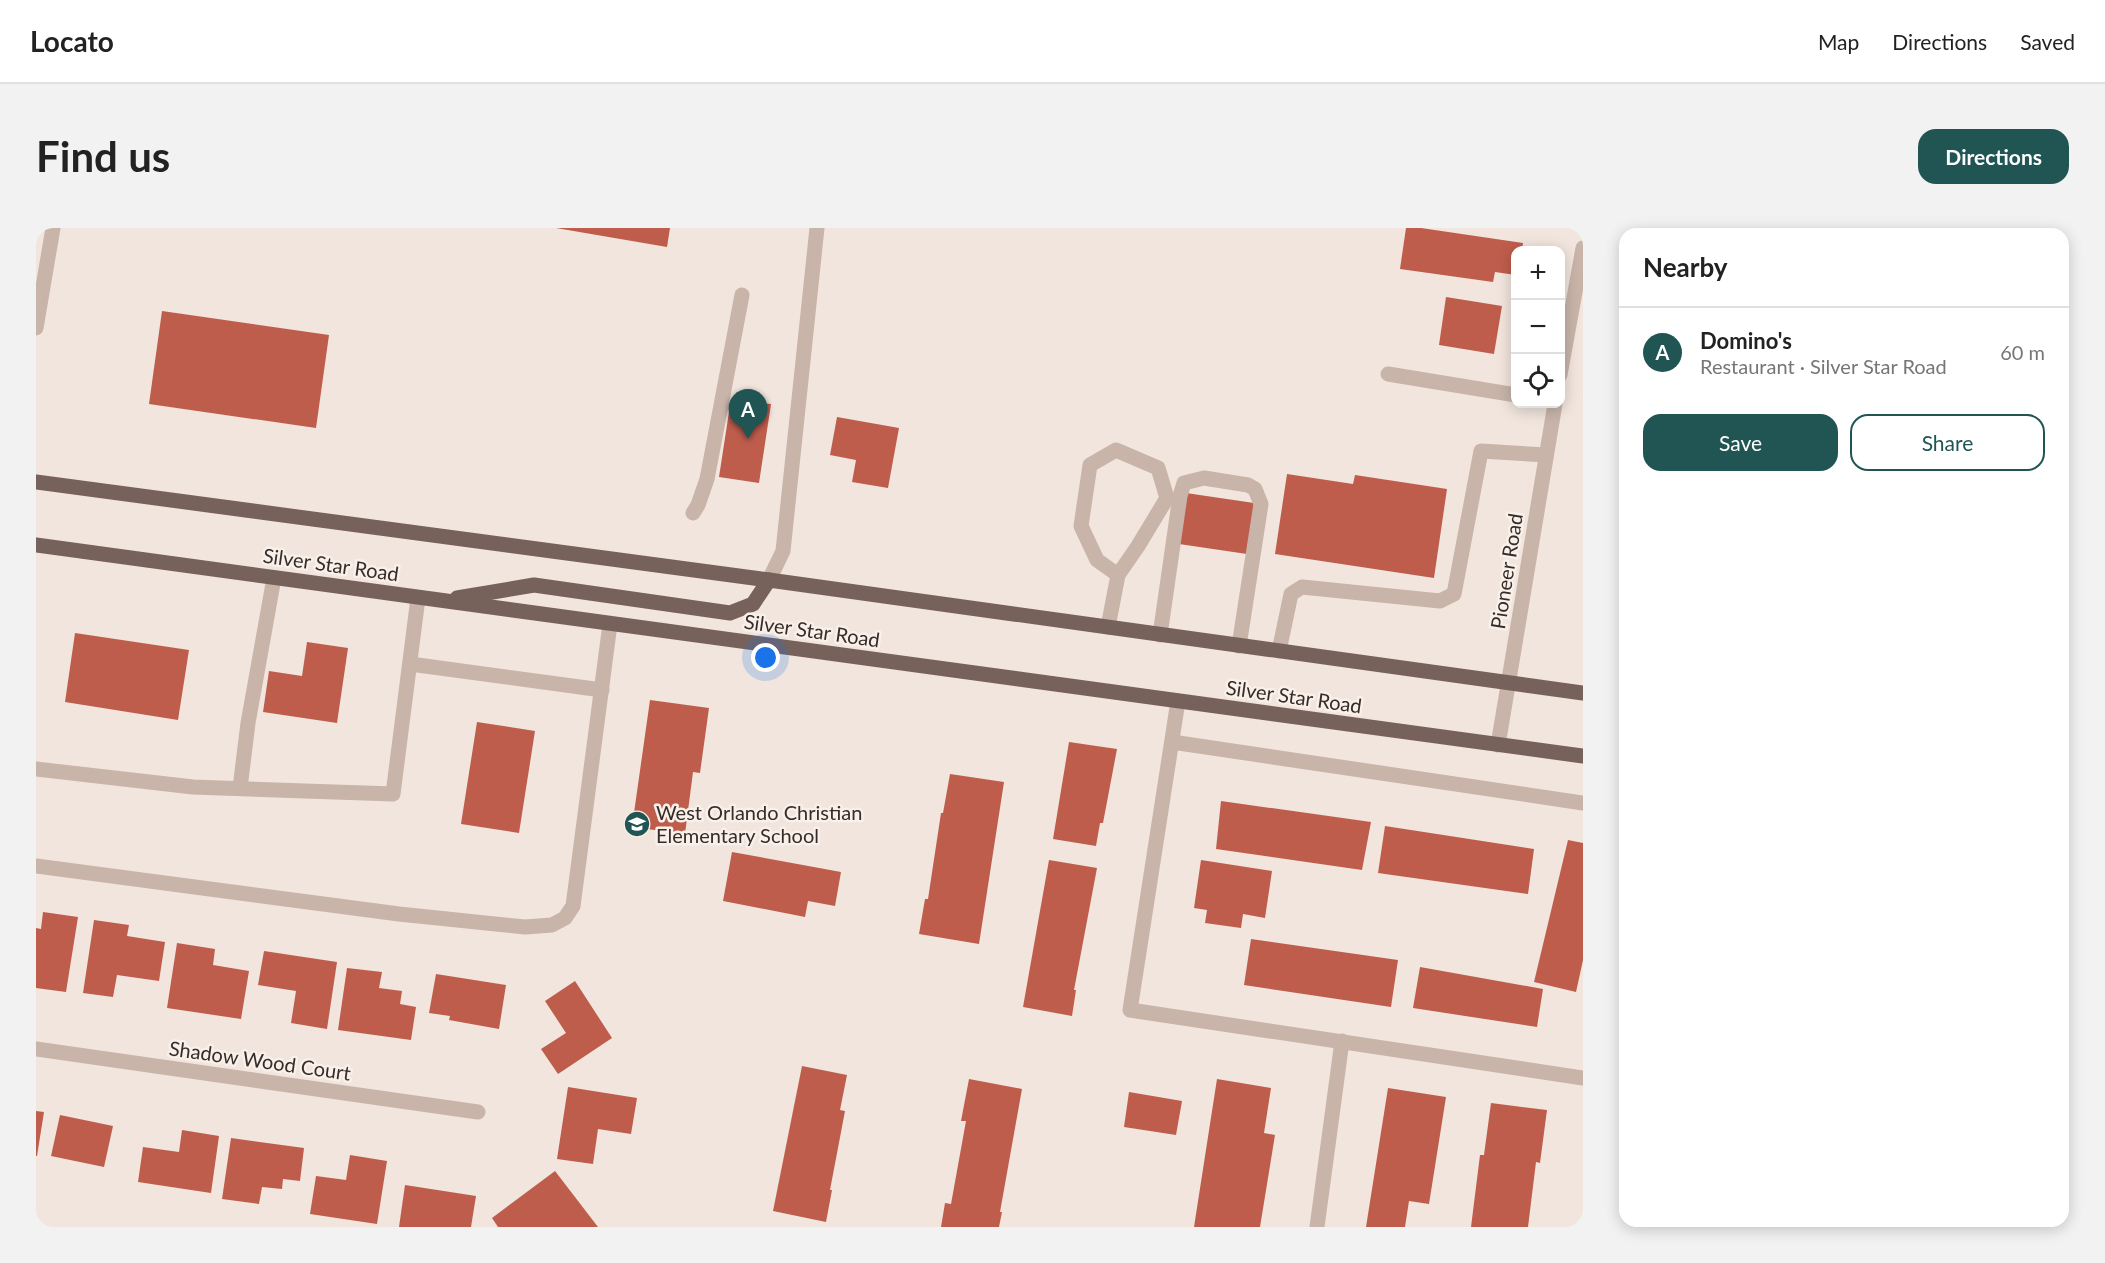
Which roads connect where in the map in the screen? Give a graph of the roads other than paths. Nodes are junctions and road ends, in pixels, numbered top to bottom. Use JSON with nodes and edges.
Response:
{"nodes":[{"id":1,"x":53,"y":228,"type":"edge"},
{"id":2,"x":817,"y":228,"type":"edge"},
{"id":3,"x":1583,"y":248,"type":"edge"},
{"id":4,"x":42,"y":256,"type":"edge"},
{"id":5,"x":742,"y":295,"type":"dead end"},
{"id":6,"x":36,"y":328,"type":"edge"},
{"id":7,"x":1564,"y":354,"type":"edge"},
{"id":8,"x":1389,"y":374,"type":"dead end"},
{"id":9,"x":1511,"y":394,"type":"edge"},
{"id":10,"x":1554,"y":408,"type":"edge"},
{"id":11,"x":1546,"y":455,"type":"junction"},
{"id":12,"x":36,"y":482,"type":"edge"},
{"id":13,"x":693,"y":513,"type":"dead end"},
{"id":14,"x":36,"y":545,"type":"edge"},
{"id":15,"x":1118,"y":575,"type":"junction"},
{"id":16,"x":274,"y":578,"type":"junction"},
{"id":17,"x":769,"y":580,"type":"junction"},
{"id":18,"x":418,"y":598,"type":"junction"},
{"id":19,"x":439,"y":600,"type":"junction"},
{"id":20,"x":610,"y":624,"type":"junction"},
{"id":21,"x":1107,"y":627,"type":"junction"},
{"id":22,"x":1160,"y":634,"type":"junction"},
{"id":23,"x":1239,"y":646,"type":"junction"},
{"id":24,"x":1279,"y":651,"type":"junction"},
{"id":25,"x":410,"y":663,"type":"junction"},
{"id":26,"x":1509,"y":683,"type":"junction"},
{"id":27,"x":602,"y":690,"type":"junction"},
{"id":28,"x":1583,"y":693,"type":"edge"},
{"id":29,"x":1178,"y":701,"type":"junction"},
{"id":30,"x":1172,"y":742,"type":"junction"},
{"id":31,"x":1498,"y":745,"type":"junction"},
{"id":32,"x":1583,"y":756,"type":"edge"},
{"id":33,"x":36,"y":769,"type":"edge"},
{"id":34,"x":240,"y":788,"type":"junction"},
{"id":35,"x":1583,"y":803,"type":"edge"},
{"id":36,"x":36,"y":866,"type":"edge"},
{"id":37,"x":1342,"y":1041,"type":"junction"},
{"id":38,"x":36,"y":1049,"type":"edge"},
{"id":39,"x":1583,"y":1078,"type":"edge"},
{"id":40,"x":478,"y":1112,"type":"dead end"},
{"id":41,"x":1317,"y":1227,"type":"edge"}],
"edges":[{"from":1,"to":4,"type":"street"},
{"from":2,"to":17,"type":"street"},
{"from":3,"to":7,"type":"street"},
{"from":4,"to":6,"type":"street"},
{"from":5,"to":13,"type":"street"},
{"from":8,"to":9,"type":"street"},
{"from":10,"to":11,"type":"street","name":"Pioneer Road"},
{"from":11,"to":24,"type":"street"},
{"from":11,"to":26,"type":"street","name":"Pioneer Road"},
{"from":12,"to":17,"type":"main road"},
{"from":14,"to":16,"type":"main road","name":"Silver Star Road"},
{"from":15,"to":15,"type":"street"},
{"from":15,"to":21,"type":"street"},
{"from":16,"to":18,"type":"main road","name":"Silver Star Road"},
{"from":16,"to":34,"type":"street"},
{"from":17,"to":19,"type":"main road"},
{"from":17,"to":21,"type":"main road"},
{"from":18,"to":19,"type":"main road","name":"Silver Star Road"},
{"from":18,"to":25,"type":"street"},
{"from":19,"to":20,"type":"main road","name":"Silver Star Road"},
{"from":20,"to":27,"type":"street"},
{"from":20,"to":29,"type":"main road","name":"Silver Star Road"},
{"from":21,"to":22,"type":"main road"},
{"from":22,"to":23,"type":"main road"},
{"from":22,"to":23,"type":"street"},
{"from":23,"to":24,"type":"main road"},
{"from":24,"to":26,"type":"main road"},
{"from":25,"to":27,"type":"street"},
{"from":25,"to":34,"type":"street"},
{"from":26,"to":28,"type":"main road"},
{"from":26,"to":31,"type":"street","name":"Pioneer Road"},
{"from":27,"to":36,"type":"street"},
{"from":29,"to":30,"type":"street"},
{"from":29,"to":31,"type":"main road","name":"Silver Star Road"},
{"from":30,"to":35,"type":"street"},
{"from":30,"to":37,"type":"street"},
{"from":31,"to":32,"type":"main road","name":"Silver Star Road"},
{"from":33,"to":34,"type":"street"},
{"from":37,"to":39,"type":"street"},
{"from":37,"to":41,"type":"street"},
{"from":38,"to":40,"type":"street","name":"Shadow Wood Court"}]}
